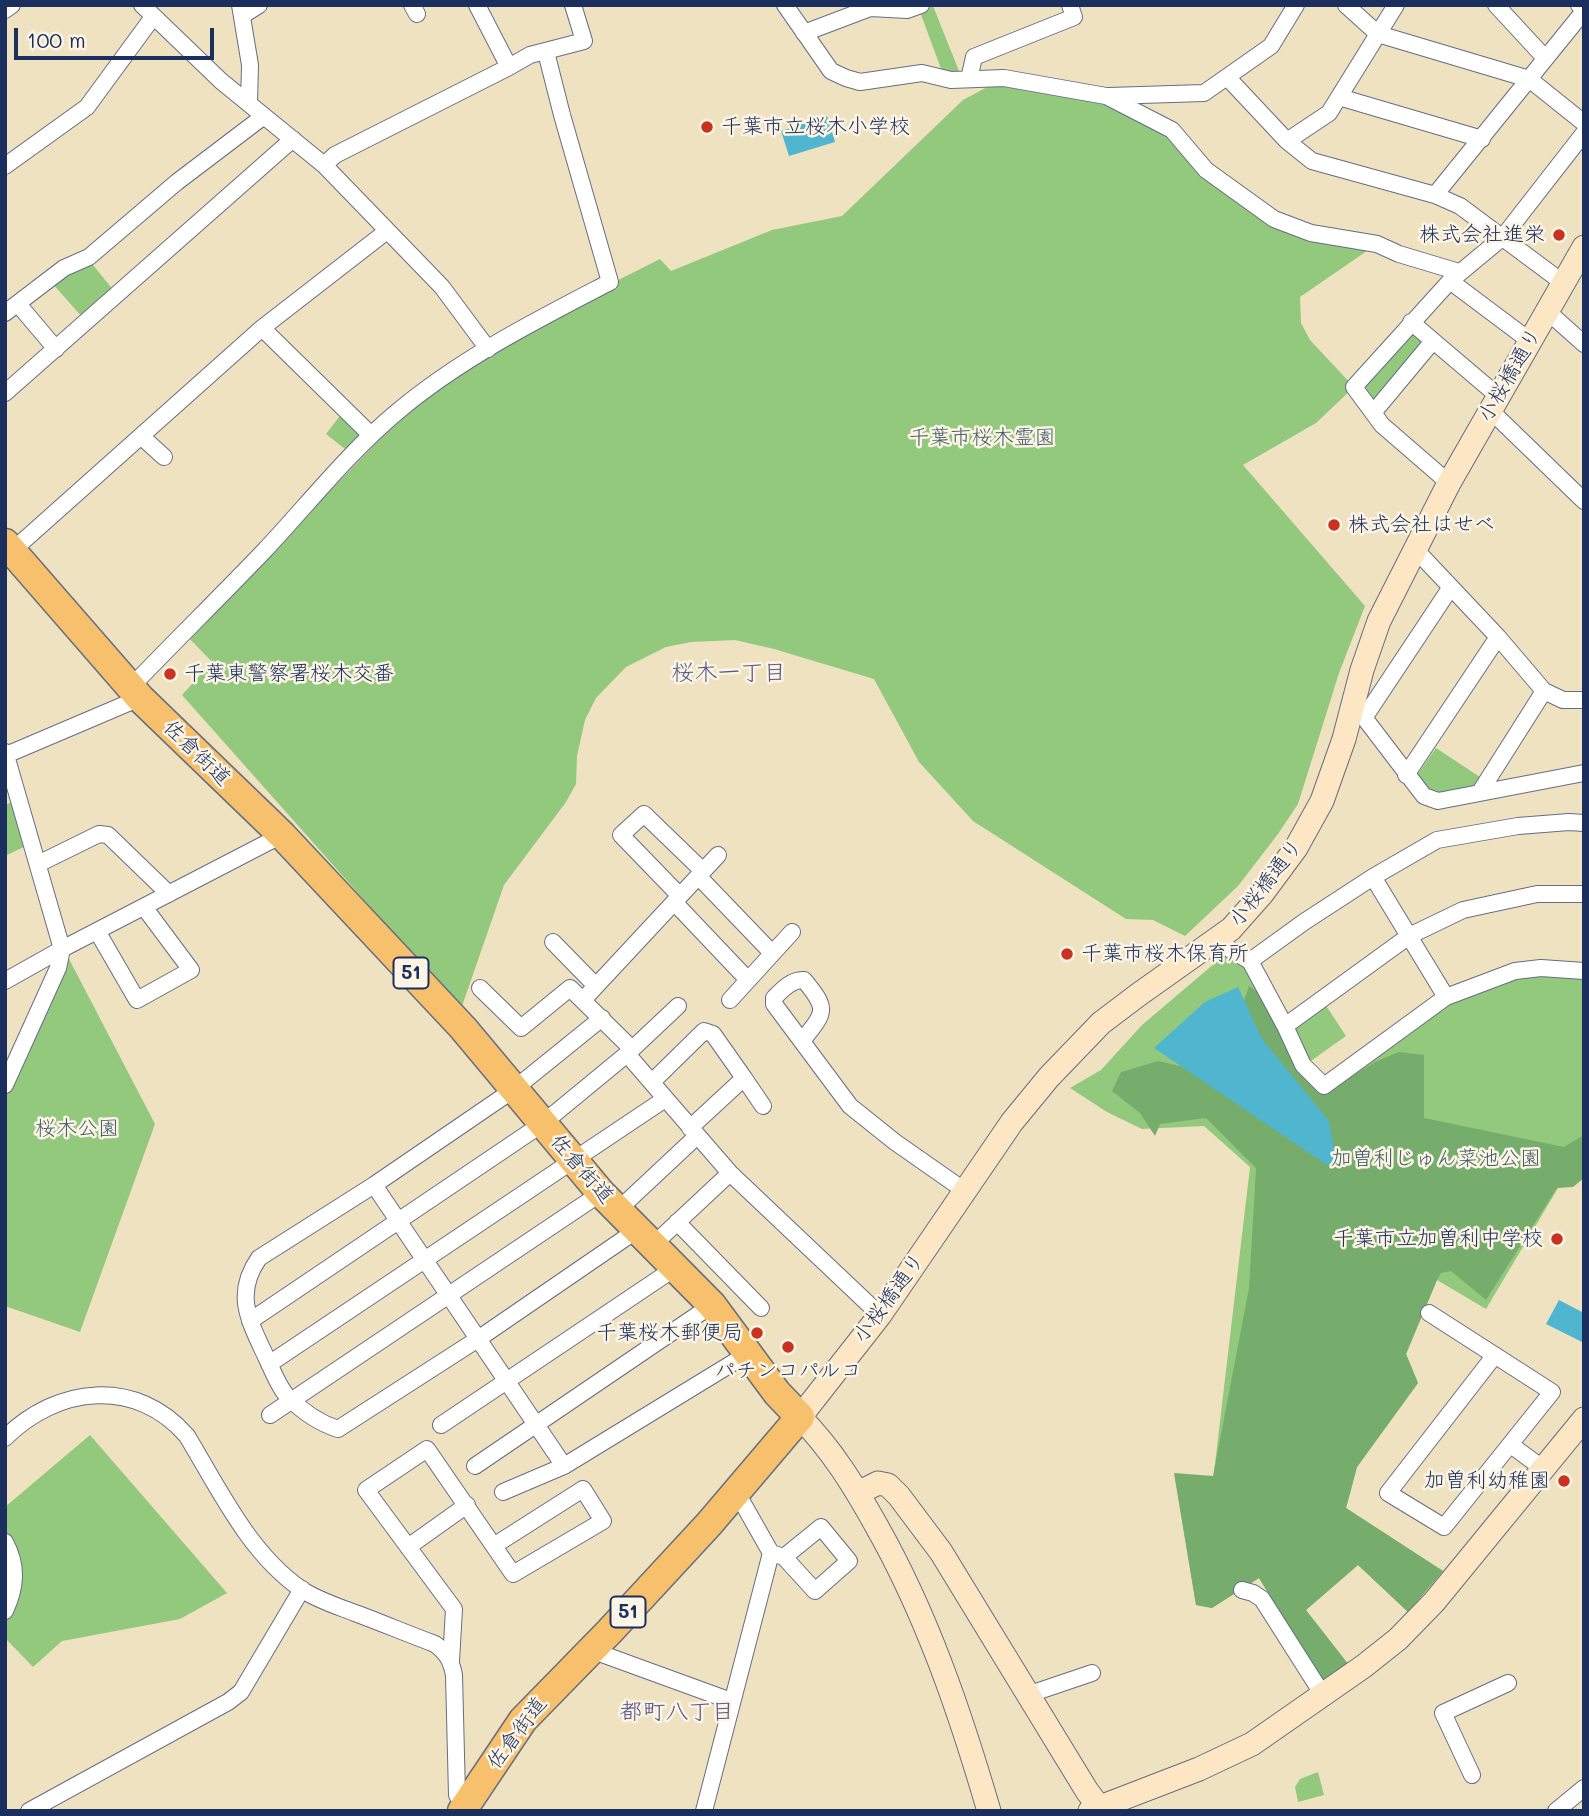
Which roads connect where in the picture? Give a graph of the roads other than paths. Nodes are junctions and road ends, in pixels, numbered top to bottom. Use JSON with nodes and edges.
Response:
{"nodes":[{"id":1,"x":12,"y":5,"type":"edge"},
{"id":2,"x":259,"y":5,"type":"edge"},
{"id":3,"x":477,"y":5,"type":"edge"},
{"id":4,"x":573,"y":5,"type":"edge"},
{"id":5,"x":785,"y":5,"type":"edge"},
{"id":6,"x":921,"y":5,"type":"edge"},
{"id":7,"x":1070,"y":5,"type":"edge"},
{"id":8,"x":1296,"y":5,"type":"edge"},
{"id":9,"x":1346,"y":5,"type":"edge"},
{"id":10,"x":1396,"y":5,"type":"edge"},
{"id":11,"x":1496,"y":5,"type":"edge"},
{"id":12,"x":1578,"y":5,"type":"edge"},
{"id":13,"x":5,"y":10,"type":"edge"},
{"id":14,"x":241,"y":10,"type":"edge"},
{"id":15,"x":148,"y":11,"type":"edge"},
{"id":16,"x":804,"y":33,"type":"junction"},
{"id":17,"x":1378,"y":34,"type":"junction"},
{"id":18,"x":546,"y":52,"type":"junction"},
{"id":19,"x":1545,"y":58,"type":"junction"},
{"id":20,"x":509,"y":67,"type":"junction"},
{"id":21,"x":1227,"y":77,"type":"junction"},
{"id":22,"x":969,"y":79,"type":"junction"},
{"id":23,"x":1529,"y":79,"type":"junction"},
{"id":24,"x":1106,"y":96,"type":"junction"},
{"id":25,"x":1339,"y":97,"type":"junction"},
{"id":26,"x":249,"y":103,"type":"junction"},
{"id":27,"x":264,"y":116,"type":"junction"},
{"id":28,"x":1584,"y":123,"type":"edge"},
{"id":29,"x":1584,"y":133,"type":"edge"},
{"id":30,"x":293,"y":139,"type":"junction"},
{"id":31,"x":1482,"y":139,"type":"junction"},
{"id":32,"x":1287,"y":141,"type":"junction"},
{"id":33,"x":324,"y":165,"type":"junction"},
{"id":34,"x":5,"y":166,"type":"edge"},
{"id":35,"x":1435,"y":195,"type":"junction"},
{"id":36,"x":387,"y":230,"type":"junction"},
{"id":37,"x":1503,"y":237,"type":"junction"},
{"id":38,"x":1584,"y":247,"type":"edge"},
{"id":39,"x":1455,"y":276,"type":"junction"},
{"id":40,"x":1562,"y":282,"type":"junction"},
{"id":41,"x":12,"y":308,"type":"edge"},
{"id":42,"x":1547,"y":311,"type":"junction"},
{"id":43,"x":1411,"y":322,"type":"junction"},
{"id":44,"x":262,"y":328,"type":"junction"},
{"id":45,"x":1433,"y":341,"type":"junction"},
{"id":46,"x":1530,"y":341,"type":"junction"},
{"id":47,"x":1584,"y":344,"type":"edge"},
{"id":48,"x":56,"y":349,"type":"junction"},
{"id":49,"x":488,"y":349,"type":"junction"},
{"id":50,"x":5,"y":393,"type":"edge"},
{"id":51,"x":1494,"y":403,"type":"junction"},
{"id":52,"x":1373,"y":413,"type":"junction"},
{"id":53,"x":371,"y":435,"type":"junction"},
{"id":54,"x":142,"y":437,"type":"junction"},
{"id":55,"x":164,"y":457,"type":"dead end"},
{"id":56,"x":1449,"y":483,"type":"junction"},
{"id":57,"x":1584,"y":500,"type":"edge"},
{"id":58,"x":9,"y":547,"type":"edge"},
{"id":59,"x":1414,"y":548,"type":"junction"},
{"id":60,"x":1451,"y":587,"type":"junction"},
{"id":61,"x":1498,"y":637,"type":"junction"},
{"id":62,"x":1544,"y":691,"type":"junction"},
{"id":63,"x":136,"y":692,"type":"junction"},
{"id":64,"x":1584,"y":700,"type":"edge"},
{"id":65,"x":1359,"y":710,"type":"junction"},
{"id":66,"x":6,"y":754,"type":"edge"},
{"id":67,"x":1584,"y":773,"type":"edge"},
{"id":68,"x":1406,"y":775,"type":"junction"},
{"id":69,"x":1480,"y":792,"type":"junction"},
{"id":70,"x":1584,"y":823,"type":"edge"},
{"id":71,"x":282,"y":835,"type":"junction"},
{"id":72,"x":718,"y":855,"type":"dead end"},
{"id":73,"x":38,"y":864,"type":"junction"},
{"id":74,"x":700,"y":874,"type":"junction"},
{"id":75,"x":1373,"y":877,"type":"junction"},
{"id":76,"x":169,"y":894,"type":"junction"},
{"id":77,"x":1584,"y":894,"type":"edge"},
{"id":78,"x":677,"y":899,"type":"junction"},
{"id":79,"x":144,"y":907,"type":"junction"},
{"id":80,"x":97,"y":931,"type":"junction"},
{"id":81,"x":792,"y":932,"type":"dead end"},
{"id":82,"x":1409,"y":936,"type":"junction"},
{"id":83,"x":1216,"y":941,"type":"junction"},
{"id":84,"x":553,"y":942,"type":"dead end"},
{"id":85,"x":62,"y":949,"type":"junction"},
{"id":86,"x":772,"y":953,"type":"junction"},
{"id":87,"x":1250,"y":961,"type":"junction"},
{"id":88,"x":1584,"y":971,"type":"edge"},
{"id":89,"x":748,"y":980,"type":"junction"},
{"id":90,"x":5,"y":981,"type":"edge"},
{"id":91,"x":596,"y":986,"type":"junction"},
{"id":92,"x":480,"y":988,"type":"dead end"},
{"id":93,"x":1446,"y":998,"type":"junction"},
{"id":94,"x":583,"y":1000,"type":"junction"},
{"id":95,"x":730,"y":1000,"type":"dead end"},
{"id":96,"x":678,"y":1006,"type":"dead end"},
{"id":97,"x":602,"y":1018,"type":"junction"},
{"id":98,"x":1285,"y":1026,"type":"junction"},
{"id":99,"x":802,"y":1041,"type":"dead end"},
{"id":100,"x":630,"y":1051,"type":"junction"},
{"id":101,"x":744,"y":1078,"type":"junction"},
{"id":102,"x":652,"y":1082,"type":"junction"},
{"id":103,"x":5,"y":1085,"type":"edge"},
{"id":104,"x":513,"y":1090,"type":"junction"},
{"id":105,"x":665,"y":1099,"type":"junction"},
{"id":106,"x":762,"y":1106,"type":"dead end"},
{"id":107,"x":542,"y":1124,"type":"junction"},
{"id":108,"x":693,"y":1132,"type":"junction"},
{"id":109,"x":573,"y":1160,"type":"junction"},
{"id":110,"x":730,"y":1173,"type":"junction"},
{"id":111,"x":374,"y":1185,"type":"junction"},
{"id":112,"x":965,"y":1191,"type":"junction"},
{"id":113,"x":627,"y":1220,"type":"junction"},
{"id":114,"x":398,"y":1221,"type":"junction"},
{"id":115,"x":677,"y":1222,"type":"junction"},
{"id":116,"x":424,"y":1260,"type":"junction"},
{"id":117,"x":675,"y":1268,"type":"junction"},
{"id":118,"x":449,"y":1297,"type":"junction"},
{"id":119,"x":712,"y":1305,"type":"junction"},
{"id":120,"x":761,"y":1308,"type":"dead end"},
{"id":121,"x":1429,"y":1312,"type":"dead end"},
{"id":122,"x":880,"y":1315,"type":"junction"},
{"id":123,"x":250,"y":1321,"type":"junction"},
{"id":124,"x":478,"y":1339,"type":"junction"},
{"id":125,"x":749,"y":1353,"type":"junction"},
{"id":126,"x":1495,"y":1355,"type":"junction"},
{"id":127,"x":269,"y":1364,"type":"junction"},
{"id":128,"x":507,"y":1381,"type":"junction"},
{"id":129,"x":292,"y":1401,"type":"junction"},
{"id":130,"x":270,"y":1415,"type":"dead end"},
{"id":131,"x":800,"y":1417,"type":"junction"},
{"id":132,"x":1584,"y":1419,"type":"edge"},
{"id":133,"x":536,"y":1424,"type":"junction"},
{"id":134,"x":442,"y":1425,"type":"dead end"},
{"id":135,"x":5,"y":1438,"type":"edge"},
{"id":136,"x":1511,"y":1445,"type":"junction"},
{"id":137,"x":475,"y":1466,"type":"dead end"},
{"id":138,"x":564,"y":1466,"type":"junction"},
{"id":139,"x":1542,"y":1468,"type":"junction"},
{"id":140,"x":503,"y":1492,"type":"dead end"},
{"id":141,"x":737,"y":1493,"type":"junction"},
{"id":142,"x":858,"y":1493,"type":"junction"},
{"id":143,"x":467,"y":1505,"type":"junction"},
{"id":144,"x":5,"y":1542,"type":"edge"},
{"id":145,"x":495,"y":1545,"type":"junction"},
{"id":146,"x":408,"y":1547,"type":"junction"},
{"id":147,"x":302,"y":1589,"type":"junction"},
{"id":148,"x":1242,"y":1590,"type":"dead end"},
{"id":149,"x":5,"y":1611,"type":"edge"},
{"id":150,"x":591,"y":1650,"type":"junction"},
{"id":151,"x":451,"y":1661,"type":"junction"},
{"id":152,"x":1092,"y":1673,"type":"dead end"},
{"id":153,"x":1508,"y":1683,"type":"dead end"},
{"id":154,"x":1027,"y":1695,"type":"junction"},
{"id":155,"x":1323,"y":1695,"type":"junction"},
{"id":156,"x":731,"y":1701,"type":"junction"},
{"id":157,"x":1472,"y":1775,"type":"dead end"},
{"id":158,"x":1584,"y":1788,"type":"edge"},
{"id":159,"x":463,"y":1809,"type":"edge"},
{"id":160,"x":1097,"y":1810,"type":"edge"},
{"id":161,"x":29,"y":1811,"type":"edge"},
{"id":162,"x":704,"y":1811,"type":"edge"},
{"id":163,"x":989,"y":1811,"type":"edge"},
{"id":164,"x":1556,"y":1811,"type":"edge"}],
"edges":[{"from":1,"to":13,"type":"street"},
{"from":2,"to":14,"type":"street"},
{"from":3,"to":20,"type":"street"},
{"from":4,"to":18,"type":"street"},
{"from":5,"to":16,"type":"street"},
{"from":6,"to":16,"type":"street"},
{"from":7,"to":22,"type":"street"},
{"from":8,"to":21,"type":"street"},
{"from":9,"to":17,"type":"street"},
{"from":10,"to":17,"type":"street"},
{"from":11,"to":19,"type":"street"},
{"from":12,"to":19,"type":"street"},
{"from":14,"to":26,"type":"street"},
{"from":15,"to":26,"type":"street"},
{"from":15,"to":34,"type":"street"},
{"from":16,"to":22,"type":"street"},
{"from":17,"to":23,"type":"street"},
{"from":17,"to":25,"type":"street"},
{"from":18,"to":20,"type":"street"},
{"from":18,"to":49,"type":"street"},
{"from":19,"to":23,"type":"street"},
{"from":20,"to":33,"type":"street"},
{"from":21,"to":24,"type":"street"},
{"from":21,"to":32,"type":"street"},
{"from":22,"to":24,"type":"street"},
{"from":23,"to":28,"type":"street"},
{"from":23,"to":31,"type":"street"},
{"from":24,"to":39,"type":"street"},
{"from":25,"to":31,"type":"street"},
{"from":25,"to":32,"type":"street"},
{"from":26,"to":27,"type":"street"},
{"from":27,"to":30,"type":"street"},
{"from":27,"to":41,"type":"street"},
{"from":29,"to":37,"type":"street"},
{"from":30,"to":33,"type":"street"},
{"from":30,"to":48,"type":"street"},
{"from":31,"to":35,"type":"street"},
{"from":32,"to":35,"type":"street"},
{"from":33,"to":36,"type":"street"},
{"from":35,"to":37,"type":"street"},
{"from":36,"to":44,"type":"street"},
{"from":36,"to":49,"type":"street"},
{"from":37,"to":39,"type":"street"},
{"from":37,"to":40,"type":"street"},
{"from":38,"to":40,"type":"street","name":"小桜橋通り"},
{"from":39,"to":43,"type":"street"},
{"from":39,"to":46,"type":"street"},
{"from":40,"to":42,"type":"street","name":"小桜橋通り"},
{"from":41,"to":48,"type":"street"},
{"from":42,"to":46,"type":"street","name":"小桜橋通り"},
{"from":42,"to":47,"type":"street"},
{"from":43,"to":45,"type":"street"},
{"from":43,"to":52,"type":"street"},
{"from":44,"to":53,"type":"street"},
{"from":44,"to":54,"type":"street"},
{"from":45,"to":51,"type":"street"},
{"from":45,"to":52,"type":"street"},
{"from":46,"to":51,"type":"street","name":"小桜橋通り"},
{"from":48,"to":50,"type":"street"},
{"from":49,"to":53,"type":"street"},
{"from":51,"to":56,"type":"street","name":"小桜橋通り"},
{"from":51,"to":57,"type":"street"},
{"from":52,"to":56,"type":"street"},
{"from":53,"to":63,"type":"street"},
{"from":54,"to":55,"type":"street"},
{"from":54,"to":58,"type":"street"},
{"from":56,"to":59,"type":"street","name":"小桜橋通り"},
{"from":58,"to":63,"type":"highway","name":"佐倉街道","number":"51"},
{"from":59,"to":60,"type":"street"},
{"from":59,"to":65,"type":"street","name":"小桜橋通り"},
{"from":60,"to":61,"type":"street"},
{"from":60,"to":65,"type":"street"},
{"from":61,"to":62,"type":"street"},
{"from":61,"to":68,"type":"street"},
{"from":62,"to":64,"type":"street"},
{"from":62,"to":69,"type":"street"},
{"from":63,"to":66,"type":"street"},
{"from":63,"to":71,"type":"highway","name":"佐倉街道","number":"51"},
{"from":65,"to":68,"type":"street"},
{"from":65,"to":83,"type":"street","name":"小桜橋通り"},
{"from":66,"to":73,"type":"street"},
{"from":67,"to":69,"type":"street"},
{"from":68,"to":69,"type":"street"},
{"from":70,"to":75,"type":"street"},
{"from":71,"to":76,"type":"street"},
{"from":71,"to":104,"type":"highway","name":"佐倉街道","number":"51"},
{"from":72,"to":74,"type":"street"},
{"from":73,"to":76,"type":"street"},
{"from":73,"to":85,"type":"street"},
{"from":74,"to":78,"type":"street"},
{"from":74,"to":78,"type":"street"},
{"from":74,"to":86,"type":"street"},
{"from":75,"to":82,"type":"street"},
{"from":75,"to":87,"type":"street"},
{"from":76,"to":79,"type":"street"},
{"from":77,"to":82,"type":"street"},
{"from":78,"to":89,"type":"street"},
{"from":78,"to":91,"type":"street"},
{"from":79,"to":80,"type":"street"},
{"from":79,"to":80,"type":"street"},
{"from":80,"to":85,"type":"street"},
{"from":81,"to":86,"type":"street"},
{"from":82,"to":93,"type":"street"},
{"from":82,"to":98,"type":"street"},
{"from":83,"to":87,"type":"street"},
{"from":83,"to":112,"type":"street","name":"小桜橋通り"},
{"from":84,"to":91,"type":"street"},
{"from":85,"to":90,"type":"street"},
{"from":85,"to":103,"type":"street"},
{"from":86,"to":89,"type":"street"},
{"from":87,"to":98,"type":"street"},
{"from":88,"to":93,"type":"street"},
{"from":89,"to":95,"type":"street"},
{"from":91,"to":94,"type":"street"},
{"from":92,"to":94,"type":"street"},
{"from":93,"to":98,"type":"street"},
{"from":94,"to":97,"type":"street"},
{"from":96,"to":100,"type":"street"},
{"from":97,"to":100,"type":"street"},
{"from":97,"to":104,"type":"street"},
{"from":99,"to":112,"type":"street"},
{"from":100,"to":102,"type":"street"},
{"from":100,"to":107,"type":"street"},
{"from":101,"to":102,"type":"street"},
{"from":101,"to":106,"type":"street"},
{"from":101,"to":108,"type":"street"},
{"from":102,"to":105,"type":"street"},
{"from":104,"to":107,"type":"highway","name":"佐倉街道","number":"51"},
{"from":104,"to":111,"type":"street"},
{"from":105,"to":108,"type":"street"},
{"from":105,"to":109,"type":"street"},
{"from":107,"to":109,"type":"highway","name":"佐倉街道","number":"51"},
{"from":107,"to":114,"type":"street"},
{"from":108,"to":110,"type":"street"},
{"from":108,"to":113,"type":"street"},
{"from":109,"to":113,"type":"highway","name":"佐倉街道","number":"51"},
{"from":109,"to":116,"type":"street"},
{"from":110,"to":115,"type":"street"},
{"from":110,"to":122,"type":"street"},
{"from":111,"to":114,"type":"street"},
{"from":111,"to":123,"type":"street"},
{"from":112,"to":122,"type":"street","name":"小桜橋通り"},
{"from":113,"to":115,"type":"street"},
{"from":113,"to":117,"type":"highway","name":"佐倉街道","number":"51"},
{"from":113,"to":118,"type":"street"},
{"from":113,"to":124,"type":"street"},
{"from":114,"to":116,"type":"street"},
{"from":114,"to":123,"type":"street"},
{"from":115,"to":120,"type":"street"},
{"from":116,"to":118,"type":"street"},
{"from":116,"to":127,"type":"street"},
{"from":117,"to":119,"type":"highway","name":"佐倉街道","number":"51"},
{"from":117,"to":128,"type":"street"},
{"from":118,"to":124,"type":"street"},
{"from":118,"to":129,"type":"street"},
{"from":119,"to":125,"type":"highway","name":"佐倉街道","number":"51"},
{"from":119,"to":133,"type":"street"},
{"from":121,"to":126,"type":"street"},
{"from":122,"to":131,"type":"street","name":"小桜橋通り"},
{"from":123,"to":127,"type":"street"},
{"from":124,"to":128,"type":"street"},
{"from":124,"to":129,"type":"street"},
{"from":125,"to":131,"type":"highway","name":"佐倉街道","number":"51"},
{"from":125,"to":138,"type":"street"},
{"from":126,"to":136,"type":"street"},
{"from":126,"to":136,"type":"street"},
{"from":127,"to":129,"type":"street"},
{"from":128,"to":133,"type":"street"},
{"from":128,"to":134,"type":"street"},
{"from":129,"to":130,"type":"street"},
{"from":131,"to":141,"type":"highway","name":"佐倉街道","number":"51"},
{"from":131,"to":142,"type":"street"},
{"from":132,"to":139,"type":"street"},
{"from":133,"to":137,"type":"street"},
{"from":133,"to":138,"type":"street"},
{"from":135,"to":147,"type":"street"},
{"from":136,"to":139,"type":"street"},
{"from":138,"to":140,"type":"street"},
{"from":139,"to":155,"type":"street"},
{"from":141,"to":150,"type":"highway","name":"佐倉街道","number":"51"},
{"from":141,"to":156,"type":"street"},
{"from":142,"to":154,"type":"street"},
{"from":142,"to":163,"type":"street"},
{"from":143,"to":145,"type":"street"},
{"from":143,"to":146,"type":"street"},
{"from":143,"to":146,"type":"street"},
{"from":144,"to":149,"type":"street"},
{"from":145,"to":145,"type":"street"},
{"from":146,"to":151,"type":"street"},
{"from":147,"to":151,"type":"street"},
{"from":147,"to":161,"type":"street"},
{"from":148,"to":155,"type":"street"},
{"from":150,"to":156,"type":"street"},
{"from":150,"to":159,"type":"highway","name":"佐倉街道","number":"51"},
{"from":151,"to":159,"type":"street"},
{"from":152,"to":154,"type":"street"},
{"from":153,"to":157,"type":"street"},
{"from":154,"to":160,"type":"street"},
{"from":155,"to":160,"type":"street"},
{"from":156,"to":162,"type":"street"},
{"from":158,"to":164,"type":"street"}]}
